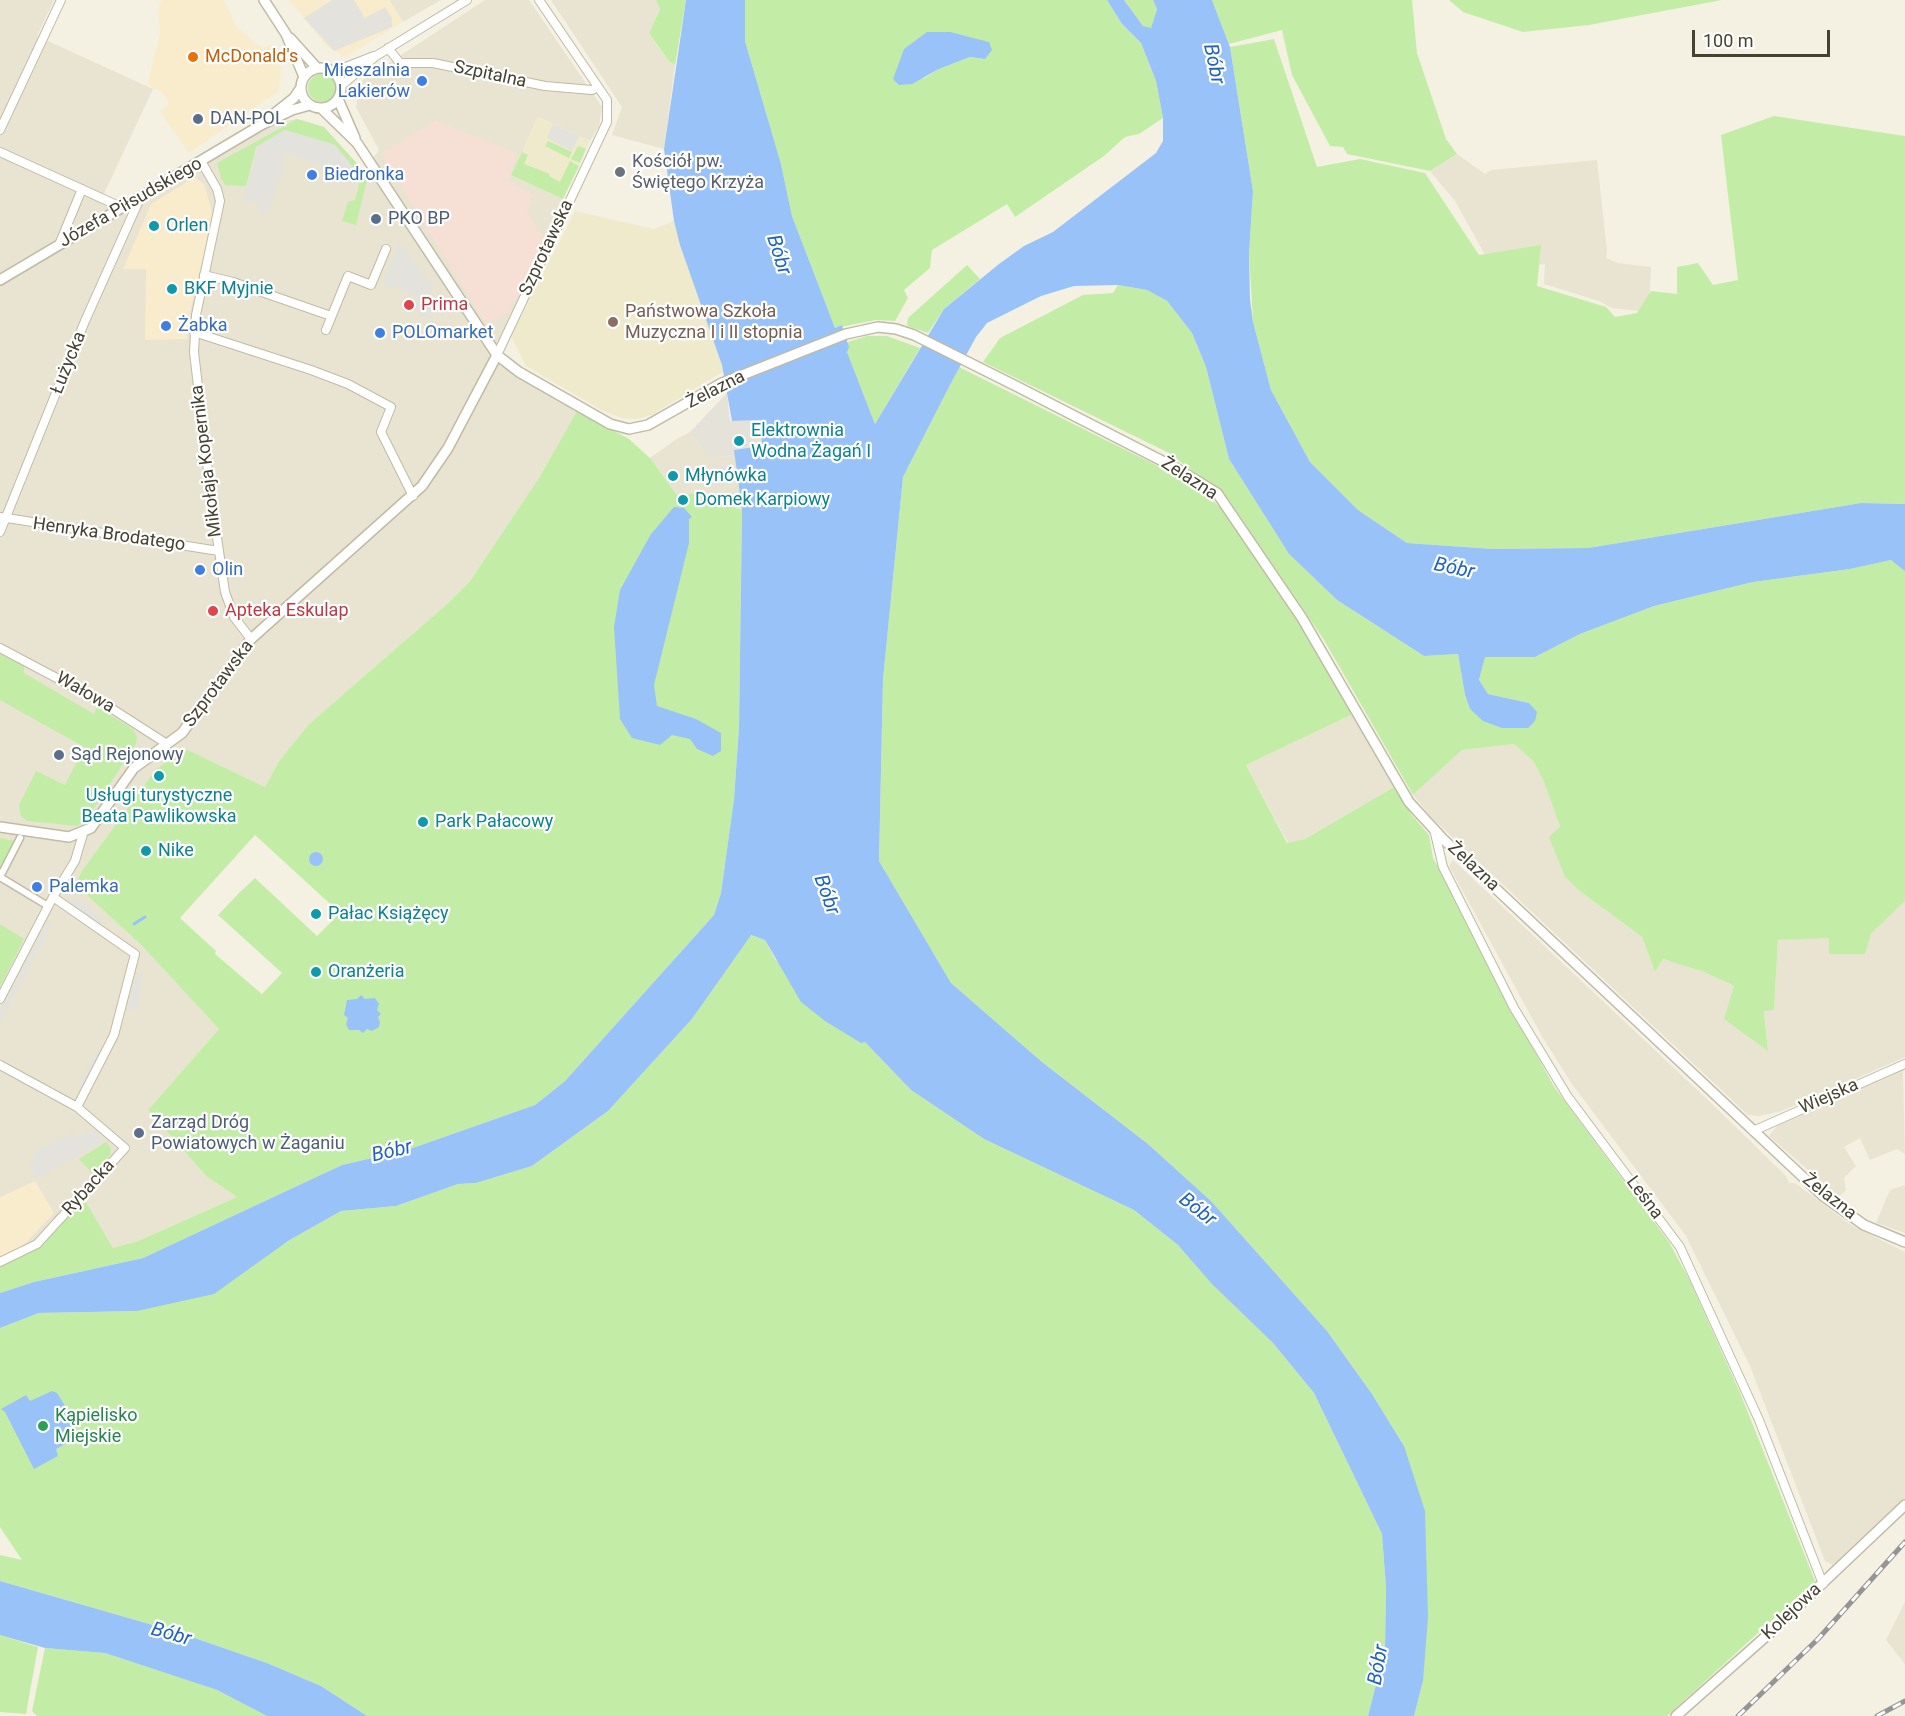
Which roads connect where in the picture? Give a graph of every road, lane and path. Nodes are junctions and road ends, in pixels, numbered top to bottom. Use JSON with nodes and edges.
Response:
{"nodes":[{"id":1,"x":62,"y":0,"type":"edge"},
{"id":2,"x":264,"y":0,"type":"edge"},
{"id":3,"x":467,"y":0,"type":"edge"},
{"id":4,"x":539,"y":0,"type":"edge"},
{"id":5,"x":286,"y":34,"type":"junction"},
{"id":6,"x":388,"y":48,"type":"junction"},
{"id":7,"x":376,"y":56,"type":"junction"},
{"id":8,"x":317,"y":68,"type":"junction"},
{"id":9,"x":333,"y":72,"type":"junction"},
{"id":10,"x":304,"y":77,"type":"junction"},
{"id":11,"x":341,"y":86,"type":"junction"},
{"id":12,"x":598,"y":87,"type":"junction"},
{"id":13,"x":300,"y":89,"type":"junction"},
{"id":14,"x":338,"y":99,"type":"junction"},
{"id":15,"x":309,"y":105,"type":"junction"},
{"id":16,"x":322,"y":109,"type":"junction"},
{"id":17,"x":261,"y":125,"type":"junction"},
{"id":18,"x":0,"y":130,"type":"edge"},
{"id":19,"x":357,"y":143,"type":"junction"},
{"id":20,"x":0,"y":152,"type":"edge"},
{"id":21,"x":201,"y":161,"type":"junction"},
{"id":22,"x":82,"y":189,"type":"junction"},
{"id":23,"x":141,"y":195,"type":"junction"},
{"id":24,"x":121,"y":207,"type":"junction"},
{"id":25,"x":59,"y":245,"type":"junction"},
{"id":26,"x":386,"y":249,"type":"dead end"},
{"id":27,"x":204,"y":275,"type":"junction"},
{"id":28,"x":0,"y":280,"type":"edge"},
{"id":29,"x":331,"y":316,"type":"junction"},
{"id":30,"x":326,"y":330,"type":"dead end"},
{"id":31,"x":194,"y":332,"type":"junction"},
{"id":32,"x":497,"y":355,"type":"junction"},
{"id":33,"x":413,"y":496,"type":"junction"},
{"id":34,"x":3,"y":518,"type":"edge"},
{"id":35,"x":0,"y":532,"type":"edge"},
{"id":36,"x":219,"y":551,"type":"junction"},
{"id":37,"x":251,"y":639,"type":"junction"},
{"id":38,"x":0,"y":648,"type":"edge"},
{"id":39,"x":167,"y":744,"type":"junction"},
{"id":40,"x":0,"y":827,"type":"edge"},
{"id":41,"x":1434,"y":829,"type":"junction"},
{"id":42,"x":19,"y":834,"type":"junction"},
{"id":43,"x":83,"y":834,"type":"junction"},
{"id":44,"x":0,"y":877,"type":"edge"},
{"id":45,"x":53,"y":897,"type":"junction"},
{"id":46,"x":48,"y":906,"type":"junction"},
{"id":47,"x":0,"y":999,"type":"edge"},
{"id":48,"x":1905,"y":1064,"type":"edge"},
{"id":49,"x":0,"y":1065,"type":"edge"},
{"id":50,"x":77,"y":1107,"type":"junction"},
{"id":51,"x":1754,"y":1131,"type":"junction"},
{"id":52,"x":1905,"y":1242,"type":"edge"},
{"id":53,"x":0,"y":1262,"type":"edge"},
{"id":54,"x":1905,"y":1504,"type":"edge"},
{"id":55,"x":1823,"y":1584,"type":"junction"},
{"id":56,"x":1676,"y":1716,"type":"edge"}],
"edges":[{"from":1,"to":18,"type":"street"},
{"from":2,"to":5,"type":"street"},
{"from":3,"to":6,"type":"street"},
{"from":4,"to":12,"type":"street","name":"Szprotawska"},
{"from":5,"to":8,"type":"street"},
{"from":5,"to":10,"type":"street"},
{"from":6,"to":7,"type":"street"},
{"from":6,"to":12,"type":"street","name":"Szpitalna"},
{"from":7,"to":9,"type":"street"},
{"from":7,"to":11,"type":"street"},
{"from":8,"to":9,"type":"street"},
{"from":8,"to":10,"type":"street"},
{"from":9,"to":11,"type":"street"},
{"from":10,"to":13,"type":"street"},
{"from":11,"to":14,"type":"street"},
{"from":12,"to":32,"type":"street","name":"Szprotawska"},
{"from":13,"to":15,"type":"street"},
{"from":13,"to":17,"type":"street"},
{"from":14,"to":16,"type":"street"},
{"from":14,"to":19,"type":"street"},
{"from":15,"to":16,"type":"street"},
{"from":15,"to":17,"type":"street"},
{"from":16,"to":19,"type":"street"},
{"from":17,"to":21,"type":"street","name":"Józefa Piłsudskiego"},
{"from":19,"to":32,"type":"street","name":"Żelazna"},
{"from":20,"to":22,"type":"street"},
{"from":21,"to":23,"type":"street","name":"Józefa Piłsudskiego"},
{"from":21,"to":27,"type":"street","name":"Mikołaja Kopernika"},
{"from":22,"to":24,"type":"street"},
{"from":22,"to":25,"type":"street"},
{"from":23,"to":24,"type":"street","name":"Józefa Piłsudskiego"},
{"from":23,"to":34,"type":"street","name":"Łużycka"},
{"from":24,"to":25,"type":"street","name":"Józefa Piłsudskiego"},
{"from":25,"to":28,"type":"street","name":"Józefa Piłsudskiego"},
{"from":26,"to":29,"type":"street"},
{"from":27,"to":29,"type":"street"},
{"from":27,"to":31,"type":"street","name":"Mikołaja Kopernika"},
{"from":29,"to":30,"type":"street"},
{"from":31,"to":33,"type":"street"},
{"from":31,"to":36,"type":"street","name":"Mikołaja Kopernika"},
{"from":32,"to":33,"type":"street","name":"Szprotawska"},
{"from":32,"to":41,"type":"street","name":"Żelazna"},
{"from":33,"to":37,"type":"street","name":"Szprotawska"},
{"from":34,"to":35,"type":"street","name":"Łużycka"},
{"from":34,"to":36,"type":"street","name":"Henryka Brodatego"},
{"from":36,"to":37,"type":"street","name":"Mikołaja Kopernika"},
{"from":37,"to":39,"type":"street","name":"Szprotawska"},
{"from":38,"to":39,"type":"street","name":"Wałowa"},
{"from":39,"to":43,"type":"street","name":"Szprotawska"},
{"from":40,"to":42,"type":"street"},
{"from":41,"to":51,"type":"street","name":"Żelazna"},
{"from":41,"to":55,"type":"street","name":"Leśna"},
{"from":42,"to":43,"type":"street"},
{"from":42,"to":44,"type":"street"},
{"from":43,"to":45,"type":"street"},
{"from":44,"to":46,"type":"street"},
{"from":45,"to":46,"type":"street"},
{"from":45,"to":50,"type":"street"},
{"from":46,"to":47,"type":"street"},
{"from":48,"to":51,"type":"street","name":"Wiejska"},
{"from":49,"to":50,"type":"street"},
{"from":50,"to":53,"type":"street","name":"Rybacka"},
{"from":51,"to":52,"type":"street","name":"Żelazna"},
{"from":54,"to":55,"type":"street","name":"Kolejowa"},
{"from":55,"to":56,"type":"street","name":"Kolejowa"}]}
